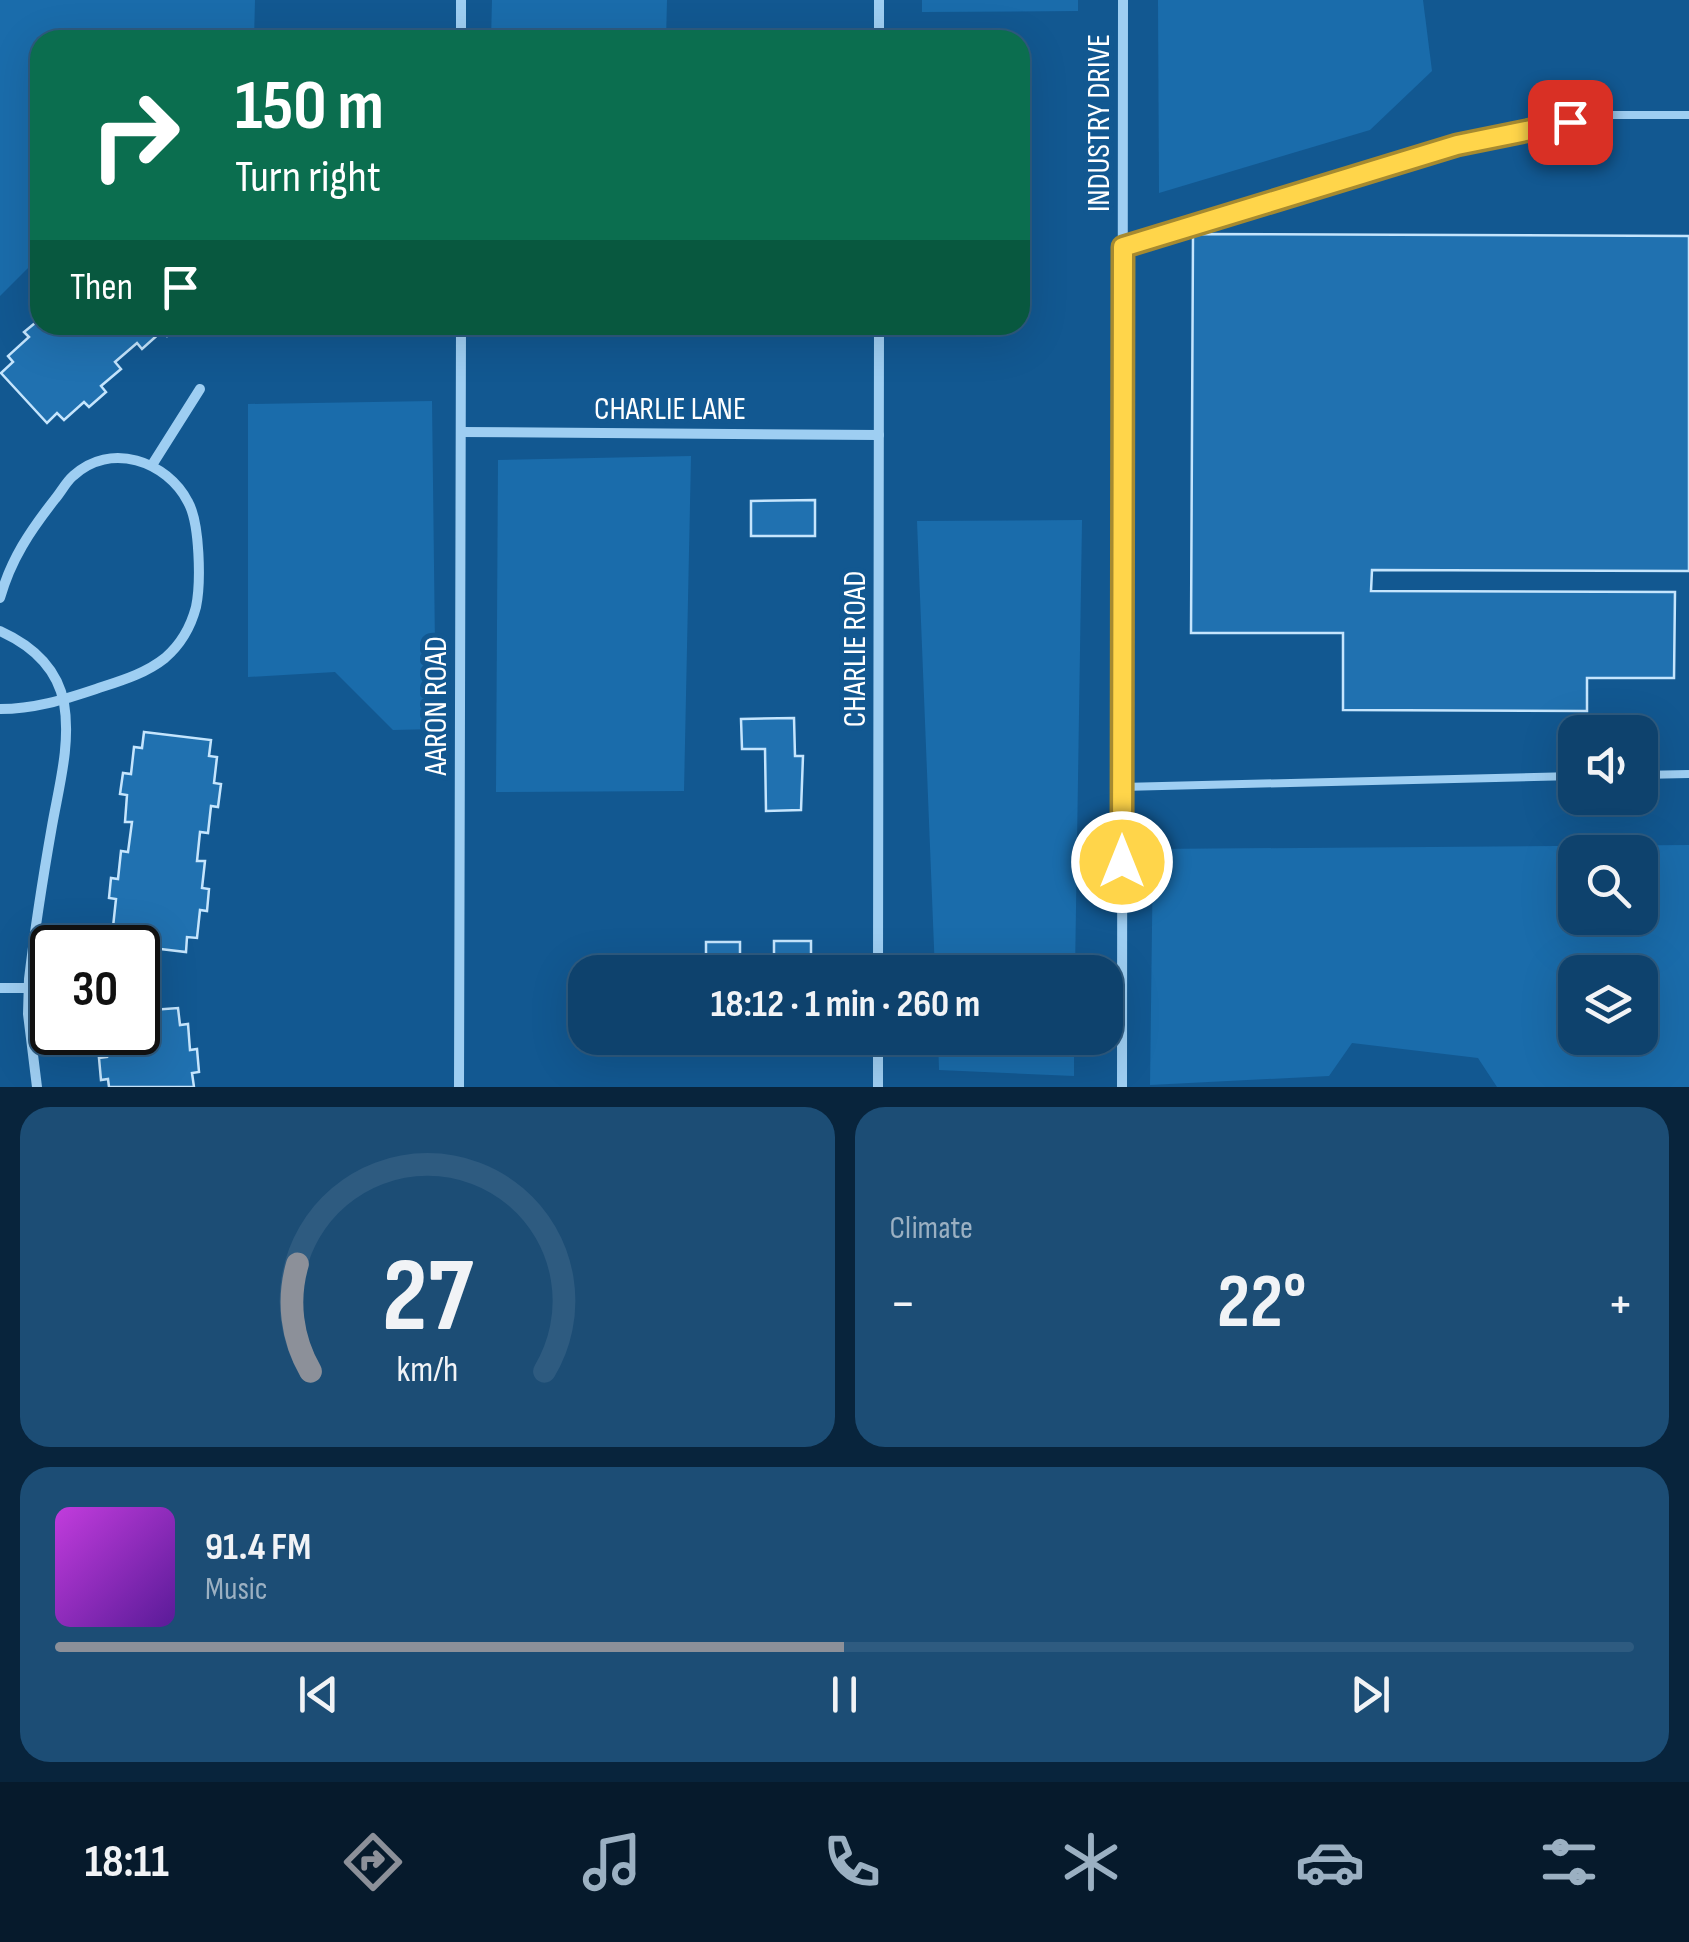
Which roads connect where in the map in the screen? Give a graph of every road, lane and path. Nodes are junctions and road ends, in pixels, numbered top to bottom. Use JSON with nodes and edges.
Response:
{"nodes":[{"id":1,"x":460,"y":0,"type":"edge"},
{"id":2,"x":878,"y":0,"type":"edge"},
{"id":3,"x":1123,"y":0,"type":"edge"},
{"id":4,"x":460,"y":30,"type":"edge"},
{"id":5,"x":878,"y":30,"type":"edge"},
{"id":6,"x":1689,"y":115,"type":"edge"},
{"id":7,"x":1123,"y":247,"type":"junction"},
{"id":8,"x":460,"y":335,"type":"edge"},
{"id":9,"x":879,"y":335,"type":"edge"},
{"id":10,"x":200,"y":389,"type":"dead end"},
{"id":11,"x":461,"y":432,"type":"junction"},
{"id":12,"x":879,"y":435,"type":"junction"},
{"id":13,"x":152,"y":465,"type":"junction"},
{"id":14,"x":0,"y":598,"type":"edge"},
{"id":15,"x":0,"y":630,"type":"edge"},
{"id":16,"x":63,"y":700,"type":"junction"},
{"id":17,"x":0,"y":708,"type":"edge"},
{"id":18,"x":1689,"y":774,"type":"edge"},
{"id":19,"x":1658,"y":775,"type":"edge"},
{"id":20,"x":1558,"y":776,"type":"edge"},
{"id":21,"x":1122,"y":786,"type":"junction"},
{"id":22,"x":878,"y":955,"type":"edge"},
{"id":23,"x":0,"y":988,"type":"edge"},
{"id":24,"x":28,"y":988,"type":"junction"},
{"id":25,"x":878,"y":1055,"type":"edge"},
{"id":26,"x":37,"y":1087,"type":"edge"},
{"id":27,"x":460,"y":1087,"type":"edge"},
{"id":28,"x":878,"y":1087,"type":"edge"},
{"id":29,"x":1122,"y":1087,"type":"edge"}],
"edges":[{"from":1,"to":4,"type":"street"},
{"from":2,"to":5,"type":"street"},
{"from":3,"to":7,"type":"street","name":"INDUSTRY DRIVE"},
{"from":6,"to":7,"type":"lane"},
{"from":7,"to":21,"type":"street","name":"INDUSTRY DRIVE"},
{"from":8,"to":11,"type":"street","name":"AARON ROAD"},
{"from":9,"to":12,"type":"street","name":"CHARLIE ROAD"},
{"from":10,"to":13,"type":"street"},
{"from":11,"to":12,"type":"street","name":"CHARLIE LANE"},
{"from":11,"to":27,"type":"street","name":"AARON ROAD"},
{"from":12,"to":22,"type":"street","name":"CHARLIE ROAD"},
{"from":13,"to":14,"type":"street"},
{"from":13,"to":16,"type":"street"},
{"from":15,"to":16,"type":"street"},
{"from":16,"to":17,"type":"street"},
{"from":16,"to":24,"type":"street"},
{"from":18,"to":19,"type":"lane"},
{"from":20,"to":21,"type":"lane"},
{"from":21,"to":29,"type":"street","name":"INDUSTRY DRIVE"},
{"from":23,"to":24,"type":"street"},
{"from":24,"to":26,"type":"street"},
{"from":25,"to":28,"type":"street"}]}
